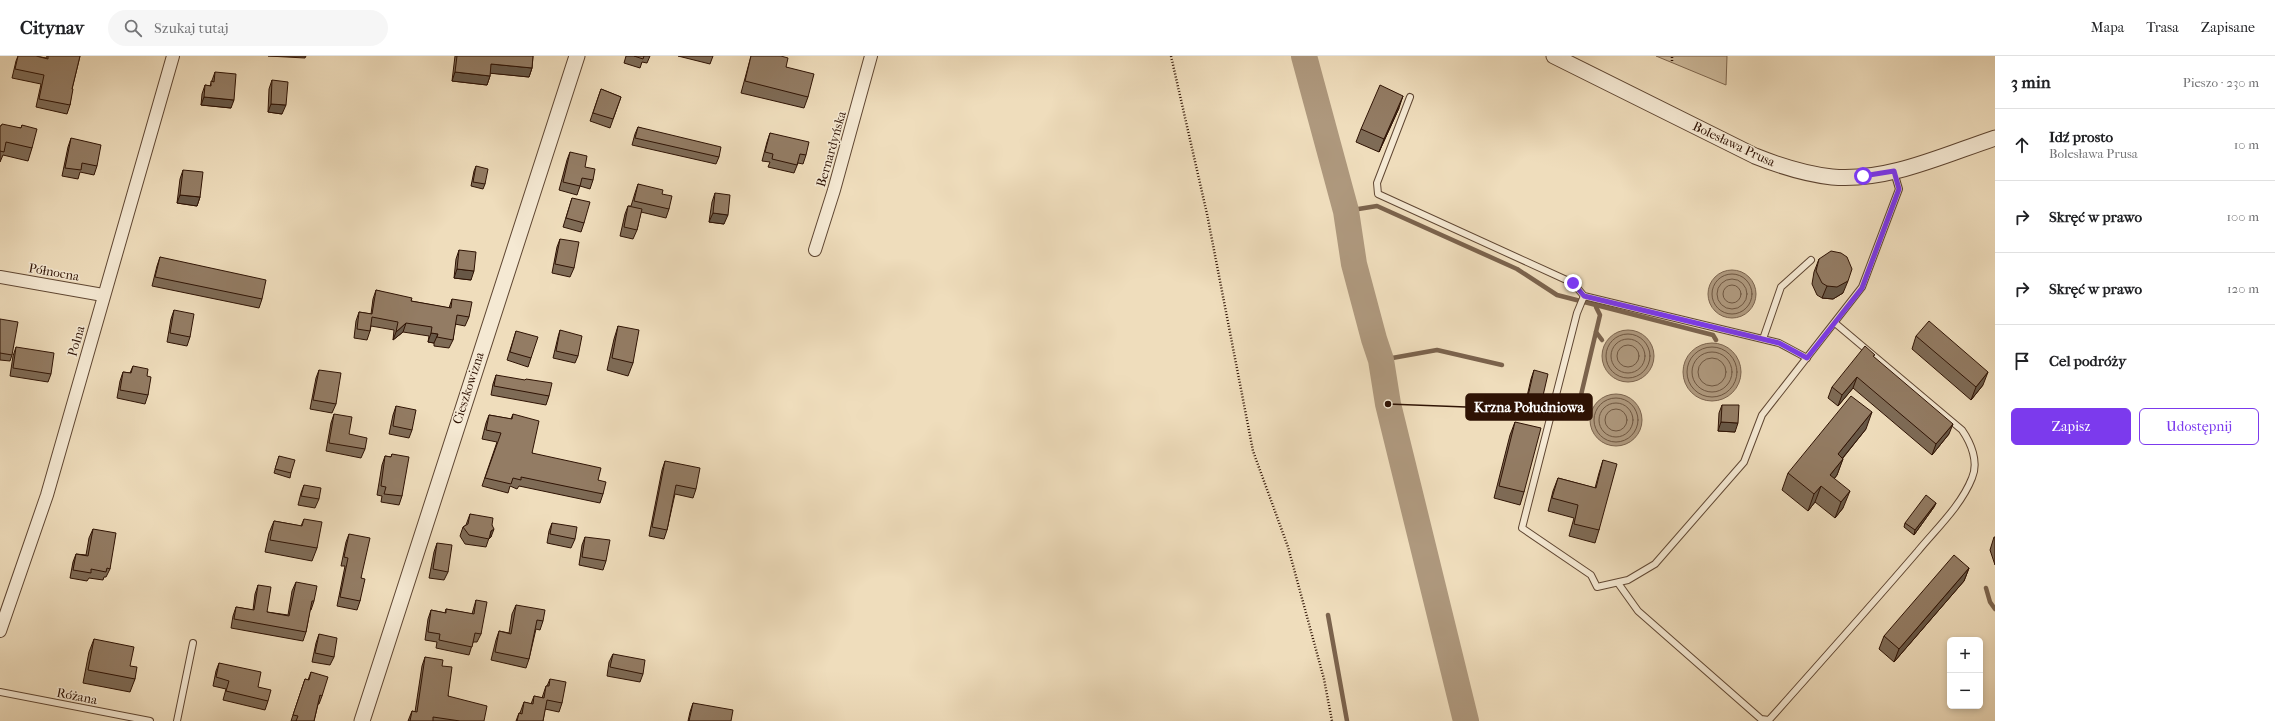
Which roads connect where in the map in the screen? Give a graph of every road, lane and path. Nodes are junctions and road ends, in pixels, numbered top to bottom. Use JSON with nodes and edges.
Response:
{"nodes":[{"id":1,"x":173,"y":56,"type":"edge"},
{"id":2,"x":577,"y":56,"type":"edge"},
{"id":3,"x":871,"y":56,"type":"edge"},
{"id":4,"x":1170,"y":56,"type":"edge"},
{"id":5,"x":1554,"y":56,"type":"edge"},
{"id":6,"x":1672,"y":56,"type":"edge"},
{"id":7,"x":1672,"y":61,"type":"dead end"},
{"id":8,"x":1410,"y":98,"type":"dead end"},
{"id":9,"x":1995,"y":138,"type":"edge"},
{"id":10,"x":1894,"y":171,"type":"junction"},
{"id":11,"x":815,"y":250,"type":"dead end"},
{"id":12,"x":1811,"y":260,"type":"dead end"},
{"id":13,"x":0,"y":277,"type":"edge"},
{"id":14,"x":103,"y":295,"type":"junction"},
{"id":15,"x":1584,"y":296,"type":"junction"},
{"id":16,"x":1835,"y":324,"type":"junction"},
{"id":17,"x":1763,"y":339,"type":"junction"},
{"id":18,"x":1807,"y":358,"type":"junction"},
{"id":19,"x":1618,"y":583,"type":"junction"},
{"id":20,"x":4,"y":609,"type":"edge"},
{"id":21,"x":0,"y":631,"type":"edge"},
{"id":22,"x":194,"y":643,"type":"dead end"},
{"id":23,"x":0,"y":692,"type":"edge"},
{"id":24,"x":150,"y":721,"type":"edge"},
{"id":25,"x":177,"y":721,"type":"edge"},
{"id":26,"x":362,"y":721,"type":"edge"},
{"id":27,"x":1332,"y":721,"type":"edge"}],
"edges":[{"from":1,"to":14,"type":"street","name":"Polna"},
{"from":2,"to":26,"type":"street","name":"Cieszkowizna"},
{"from":3,"to":11,"type":"street","name":"Bernardyńska"},
{"from":4,"to":27,"type":"path"},
{"from":5,"to":10,"type":"street","name":"Bolesława Prusa"},
{"from":6,"to":7,"type":"path"},
{"from":8,"to":15,"type":"lane"},
{"from":9,"to":10,"type":"street","name":"Bolesława Prusa"},
{"from":10,"to":16,"type":"lane"},
{"from":12,"to":17,"type":"lane"},
{"from":13,"to":14,"type":"street","name":"Północna"},
{"from":14,"to":20,"type":"street","name":"Polna"},
{"from":15,"to":17,"type":"lane"},
{"from":15,"to":19,"type":"lane"},
{"from":16,"to":18,"type":"lane"},
{"from":16,"to":19,"type":"lane"},
{"from":17,"to":18,"type":"lane"},
{"from":18,"to":19,"type":"lane"},
{"from":20,"to":21,"type":"street","name":"Polna"},
{"from":22,"to":25,"type":"lane"},
{"from":23,"to":24,"type":"lane","name":"Różana"}]}
